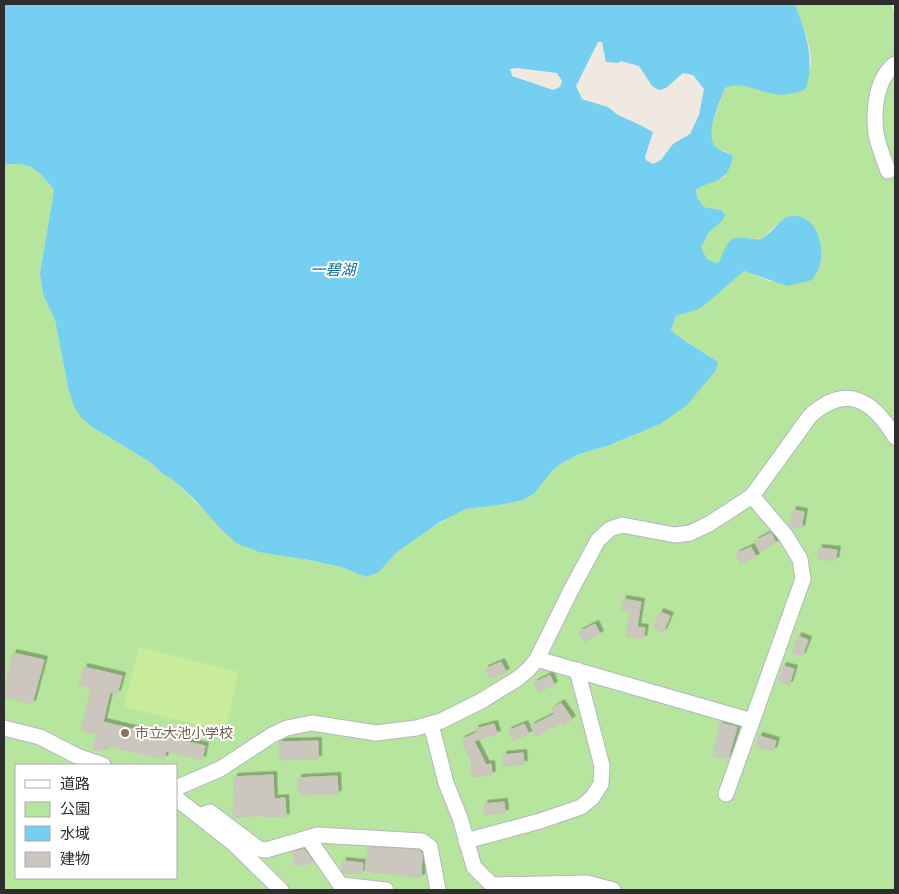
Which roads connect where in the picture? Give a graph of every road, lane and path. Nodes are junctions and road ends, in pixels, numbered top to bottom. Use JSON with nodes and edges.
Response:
{"nodes":[{"id":1,"x":895,"y":64,"type":"edge"},
{"id":2,"x":888,"y":171,"type":"dead end"},
{"id":3,"x":895,"y":438,"type":"edge"},
{"id":4,"x":752,"y":496,"type":"junction"},
{"id":5,"x":537,"y":659,"type":"junction"},
{"id":6,"x":577,"y":670,"type":"junction"},
{"id":7,"x":752,"y":721,"type":"junction"},
{"id":8,"x":431,"y":724,"type":"junction"},
{"id":9,"x":4,"y":728,"type":"edge"},
{"id":10,"x":100,"y":764,"type":"edge"},
{"id":11,"x":178,"y":787,"type":"edge"},
{"id":12,"x":726,"y":794,"type":"dead end"},
{"id":13,"x":178,"y":800,"type":"edge"},
{"id":14,"x":200,"y":816,"type":"junction"},
{"id":15,"x":308,"y":838,"type":"junction"},
{"id":16,"x":466,"y":841,"type":"junction"},
{"id":17,"x":342,"y":888,"type":"edge"},
{"id":18,"x":280,"y":890,"type":"edge"},
{"id":19,"x":386,"y":890,"type":"edge"},
{"id":20,"x":438,"y":890,"type":"edge"},
{"id":21,"x":613,"y":890,"type":"edge"}],
"edges":[{"from":1,"to":2,"type":"street"},
{"from":3,"to":4,"type":"street"},
{"from":4,"to":5,"type":"street"},
{"from":4,"to":7,"type":"street"},
{"from":5,"to":6,"type":"street"},
{"from":5,"to":8,"type":"street"},
{"from":6,"to":7,"type":"street"},
{"from":6,"to":16,"type":"street"},
{"from":7,"to":12,"type":"street"},
{"from":8,"to":11,"type":"street"},
{"from":8,"to":16,"type":"street"},
{"from":9,"to":10,"type":"street"},
{"from":13,"to":14,"type":"street"},
{"from":14,"to":15,"type":"street"},
{"from":14,"to":18,"type":"street"},
{"from":15,"to":17,"type":"street"},
{"from":15,"to":20,"type":"street"},
{"from":16,"to":21,"type":"street"},
{"from":17,"to":19,"type":"street"}]}
